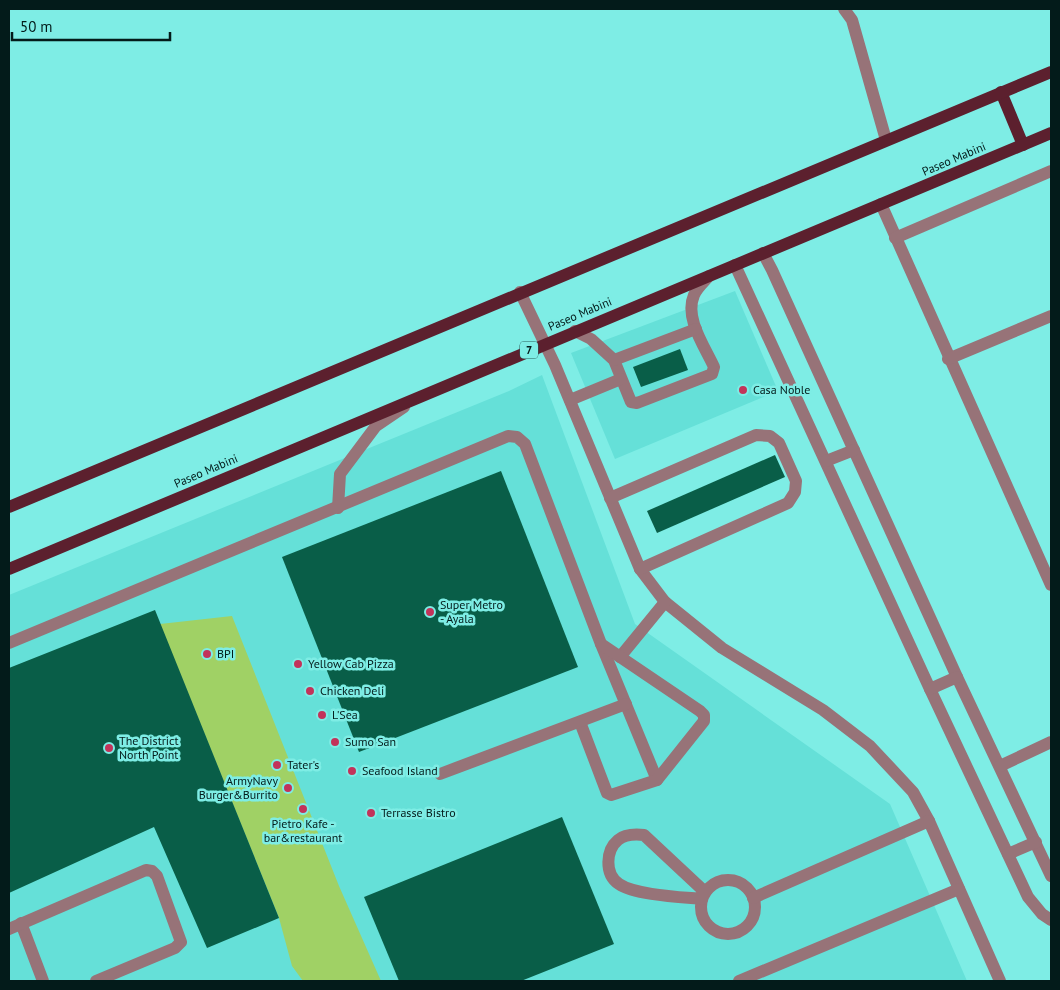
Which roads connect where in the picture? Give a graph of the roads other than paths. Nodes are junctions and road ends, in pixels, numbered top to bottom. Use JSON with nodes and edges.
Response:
{"nodes":[{"id":1,"x":844,"y":9,"type":"edge"},
{"id":2,"x":1051,"y":72,"type":"edge"},
{"id":3,"x":1001,"y":92,"type":"junction"},
{"id":4,"x":1051,"y":134,"type":"edge"},
{"id":5,"x":886,"y":140,"type":"junction"},
{"id":6,"x":1024,"y":145,"type":"junction"},
{"id":7,"x":1051,"y":171,"type":"edge"},
{"id":8,"x":881,"y":204,"type":"junction"},
{"id":9,"x":895,"y":238,"type":"junction"},
{"id":10,"x":763,"y":253,"type":"junction"},
{"id":11,"x":735,"y":265,"type":"junction"},
{"id":12,"x":708,"y":276,"type":"junction"},
{"id":13,"x":520,"y":292,"type":"junction"},
{"id":14,"x":1051,"y":316,"type":"edge"},
{"id":15,"x":696,"y":329,"type":"junction"},
{"id":16,"x":575,"y":331,"type":"junction"},
{"id":17,"x":545,"y":344,"type":"junction"},
{"id":18,"x":948,"y":359,"type":"junction"},
{"id":19,"x":614,"y":360,"type":"junction"},
{"id":20,"x":621,"y":379,"type":"junction"},
{"id":21,"x":418,"y":397,"type":"junction"},
{"id":22,"x":570,"y":400,"type":"junction"},
{"id":23,"x":854,"y":450,"type":"junction"},
{"id":24,"x":826,"y":461,"type":"junction"},
{"id":25,"x":610,"y":498,"type":"junction"},
{"id":26,"x":9,"y":507,"type":"edge"},
{"id":27,"x":338,"y":508,"type":"junction"},
{"id":28,"x":9,"y":569,"type":"edge"},
{"id":29,"x":640,"y":569,"type":"junction"},
{"id":30,"x":1051,"y":585,"type":"edge"},
{"id":31,"x":665,"y":602,"type":"junction"},
{"id":32,"x":9,"y":643,"type":"edge"},
{"id":33,"x":601,"y":644,"type":"junction"},
{"id":34,"x":620,"y":657,"type":"junction"},
{"id":35,"x":957,"y":676,"type":"junction"},
{"id":36,"x":930,"y":689,"type":"junction"},
{"id":37,"x":626,"y":704,"type":"junction"},
{"id":38,"x":580,"y":722,"type":"junction"},
{"id":39,"x":1051,"y":742,"type":"edge"},
{"id":40,"x":1000,"y":766,"type":"junction"},
{"id":41,"x":440,"y":774,"type":"dead end"},
{"id":42,"x":657,"y":780,"type":"junction"},
{"id":43,"x":928,"y":821,"type":"junction"},
{"id":44,"x":1036,"y":842,"type":"junction"},
{"id":45,"x":1008,"y":854,"type":"junction"},
{"id":46,"x":1051,"y":876,"type":"edge"},
{"id":47,"x":959,"y":889,"type":"junction"},
{"id":48,"x":704,"y":896,"type":"junction"},
{"id":49,"x":753,"y":898,"type":"junction"},
{"id":50,"x":1051,"y":920,"type":"edge"},
{"id":51,"x":21,"y":923,"type":"junction"},
{"id":52,"x":9,"y":929,"type":"edge"},
{"id":53,"x":43,"y":981,"type":"edge"},
{"id":54,"x":96,"y":981,"type":"edge"},
{"id":55,"x":739,"y":981,"type":"edge"},
{"id":56,"x":1000,"y":981,"type":"edge"}],
"edges":[{"from":1,"to":5,"type":"street"},
{"from":2,"to":3,"type":"main road"},
{"from":3,"to":5,"type":"main road"},
{"from":3,"to":6,"type":"main road"},
{"from":4,"to":6,"type":"main road","name":"Paseo Mabini","number":"7"},
{"from":5,"to":13,"type":"main road"},
{"from":6,"to":8,"type":"main road","name":"Paseo Mabini","number":"7"},
{"from":7,"to":9,"type":"street"},
{"from":8,"to":9,"type":"street"},
{"from":8,"to":10,"type":"main road","name":"Paseo Mabini","number":"7"},
{"from":9,"to":18,"type":"street"},
{"from":10,"to":11,"type":"main road","name":"Paseo Mabini","number":"7"},
{"from":10,"to":23,"type":"street"},
{"from":11,"to":12,"type":"main road","name":"Paseo Mabini","number":"7"},
{"from":11,"to":24,"type":"street"},
{"from":12,"to":15,"type":"street"},
{"from":12,"to":16,"type":"main road","name":"Paseo Mabini","number":"7"},
{"from":13,"to":17,"type":"street"},
{"from":13,"to":26,"type":"main road"},
{"from":14,"to":18,"type":"street"},
{"from":15,"to":19,"type":"street"},
{"from":15,"to":20,"type":"street"},
{"from":16,"to":17,"type":"main road","name":"Paseo Mabini","number":"7"},
{"from":16,"to":19,"type":"street"},
{"from":17,"to":21,"type":"main road","name":"Paseo Mabini","number":"7"},
{"from":17,"to":22,"type":"street"},
{"from":18,"to":30,"type":"street"},
{"from":19,"to":20,"type":"street"},
{"from":20,"to":22,"type":"street"},
{"from":21,"to":27,"type":"street"},
{"from":21,"to":28,"type":"main road","name":"Paseo Mabini","number":"7"},
{"from":22,"to":25,"type":"street"},
{"from":23,"to":24,"type":"street"},
{"from":23,"to":35,"type":"street"},
{"from":24,"to":36,"type":"street"},
{"from":25,"to":29,"type":"street"},
{"from":25,"to":29,"type":"street"},
{"from":27,"to":32,"type":"street"},
{"from":27,"to":33,"type":"street"},
{"from":29,"to":31,"type":"street"},
{"from":31,"to":34,"type":"street"},
{"from":31,"to":43,"type":"street"},
{"from":33,"to":34,"type":"street"},
{"from":33,"to":37,"type":"street"},
{"from":34,"to":42,"type":"street"},
{"from":35,"to":36,"type":"street"},
{"from":35,"to":40,"type":"street"},
{"from":36,"to":45,"type":"street"},
{"from":37,"to":38,"type":"street"},
{"from":37,"to":42,"type":"street"},
{"from":38,"to":41,"type":"street"},
{"from":38,"to":42,"type":"street"},
{"from":39,"to":40,"type":"street"},
{"from":40,"to":44,"type":"street"},
{"from":43,"to":47,"type":"street"},
{"from":43,"to":49,"type":"street"},
{"from":44,"to":45,"type":"street"},
{"from":44,"to":46,"type":"street"},
{"from":45,"to":50,"type":"street"},
{"from":47,"to":55,"type":"street"},
{"from":47,"to":56,"type":"street"},
{"from":48,"to":48,"type":"street"},
{"from":48,"to":49,"type":"street"},
{"from":48,"to":49,"type":"street"},
{"from":51,"to":52,"type":"street"},
{"from":51,"to":53,"type":"street"},
{"from":51,"to":54,"type":"street"}]}
